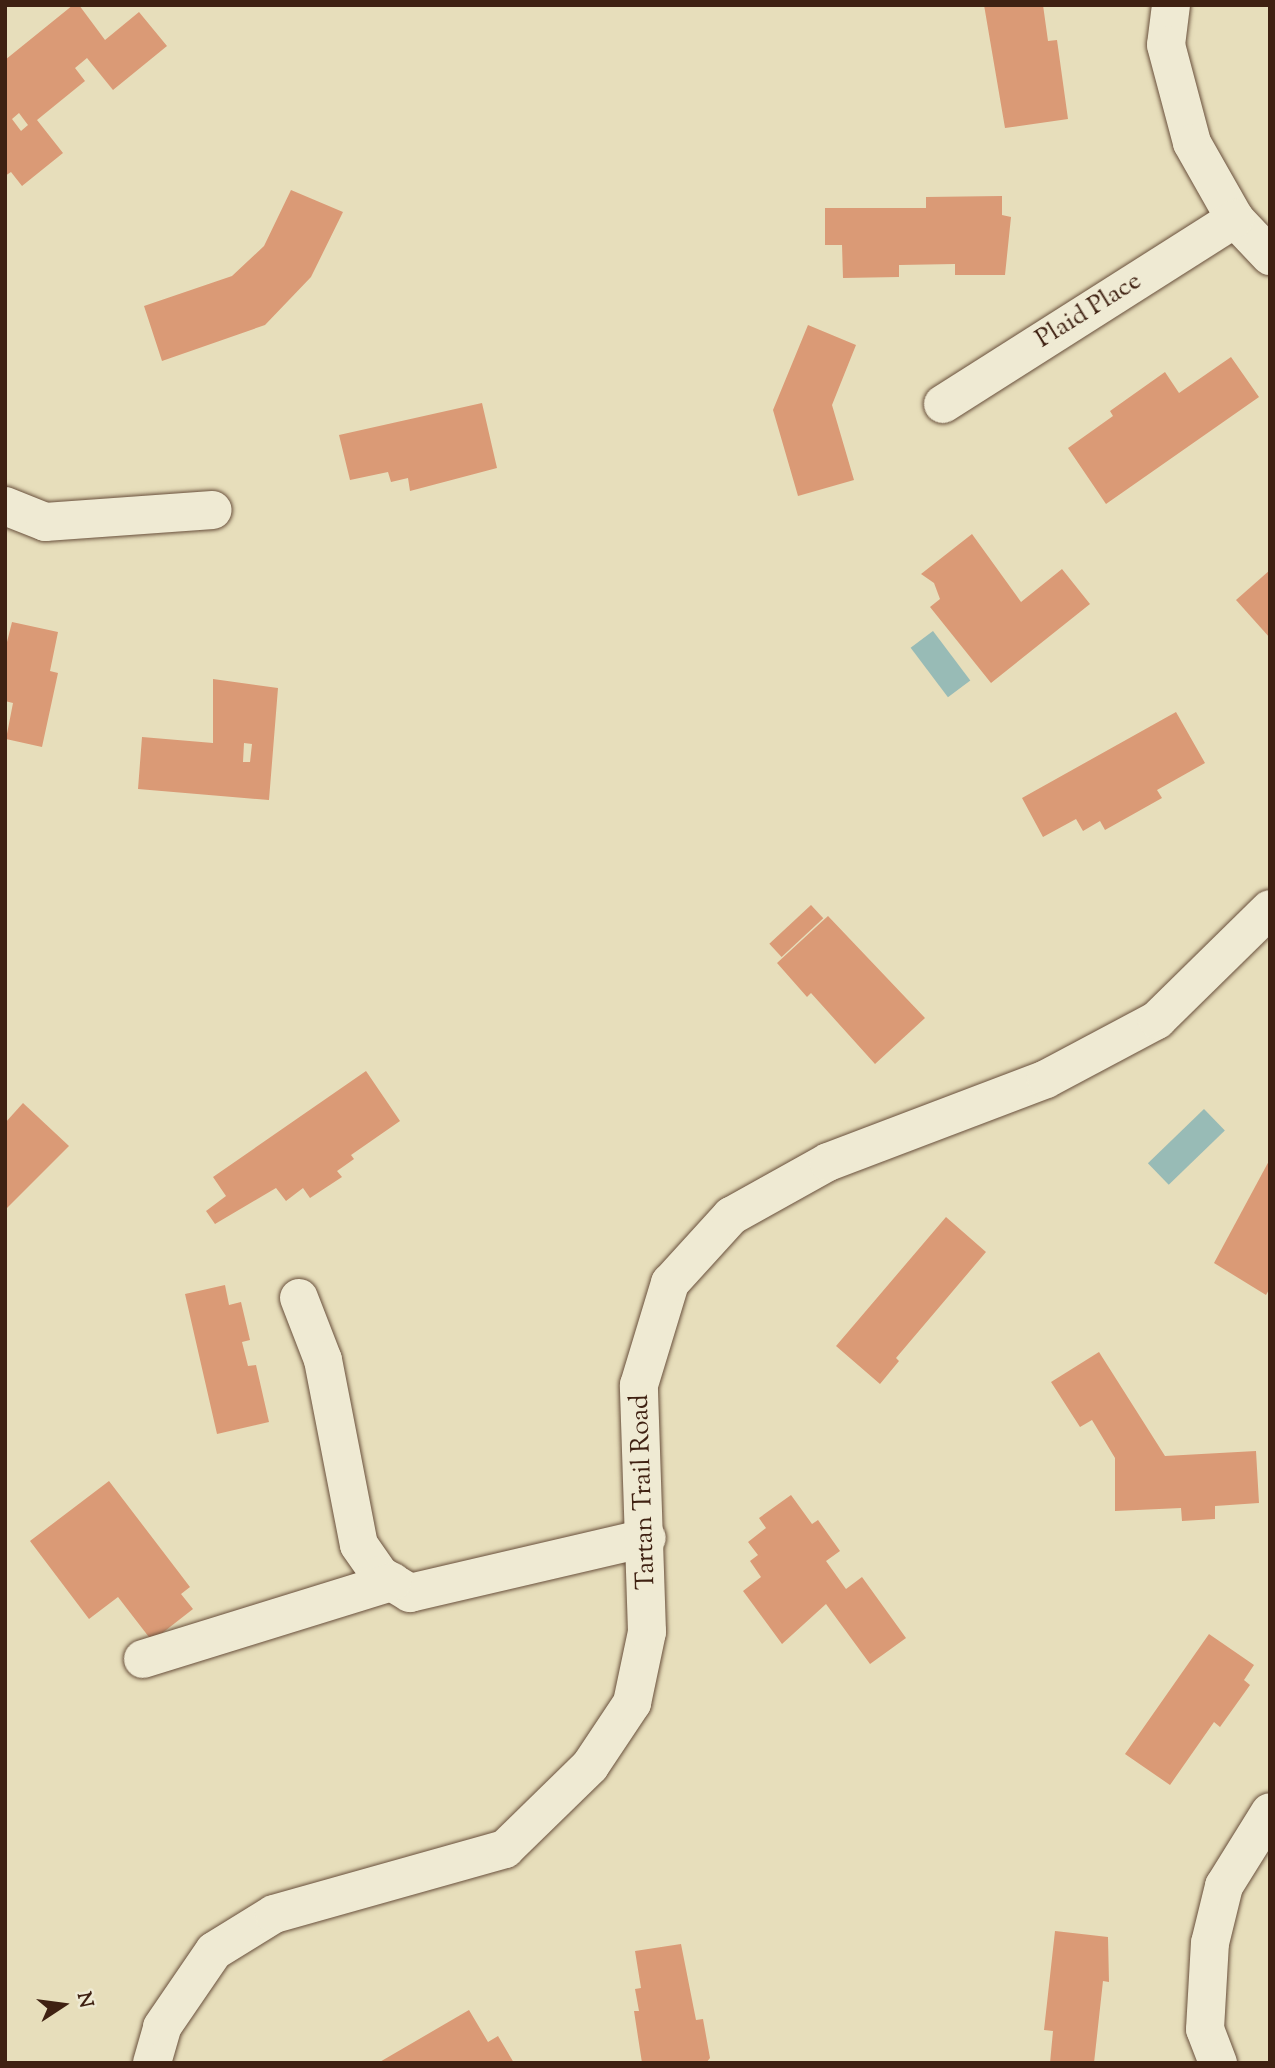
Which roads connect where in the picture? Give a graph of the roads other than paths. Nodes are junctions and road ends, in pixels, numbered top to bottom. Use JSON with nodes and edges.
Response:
{"nodes":[{"id":1,"x":1171,"y":5,"type":"edge"},
{"id":2,"x":1235,"y":219,"type":"junction"},
{"id":3,"x":1270,"y":256,"type":"edge"},
{"id":4,"x":943,"y":404,"type":"dead end"},
{"id":5,"x":5,"y":506,"type":"edge"},
{"id":6,"x":213,"y":510,"type":"dead end"},
{"id":7,"x":1270,"y":909,"type":"edge"},
{"id":8,"x":299,"y":1298,"type":"dead end"},
{"id":9,"x":646,"y":1538,"type":"junction"},
{"id":10,"x":392,"y":1582,"type":"junction"},
{"id":11,"x":142,"y":1659,"type":"dead end"},
{"id":12,"x":1270,"y":1812,"type":"edge"},
{"id":13,"x":152,"y":2063,"type":"edge"},
{"id":14,"x":1218,"y":2063,"type":"edge"}],
"edges":[{"from":1,"to":2,"type":"street"},
{"from":2,"to":3,"type":"street"},
{"from":2,"to":4,"type":"street","name":"Plaid Place"},
{"from":5,"to":6,"type":"street"},
{"from":7,"to":9,"type":"street","name":"Tartan Trail Road"},
{"from":8,"to":10,"type":"street"},
{"from":9,"to":10,"type":"street"},
{"from":9,"to":13,"type":"street","name":"Tartan Trail Road"},
{"from":10,"to":11,"type":"street"},
{"from":12,"to":14,"type":"street"}]}
